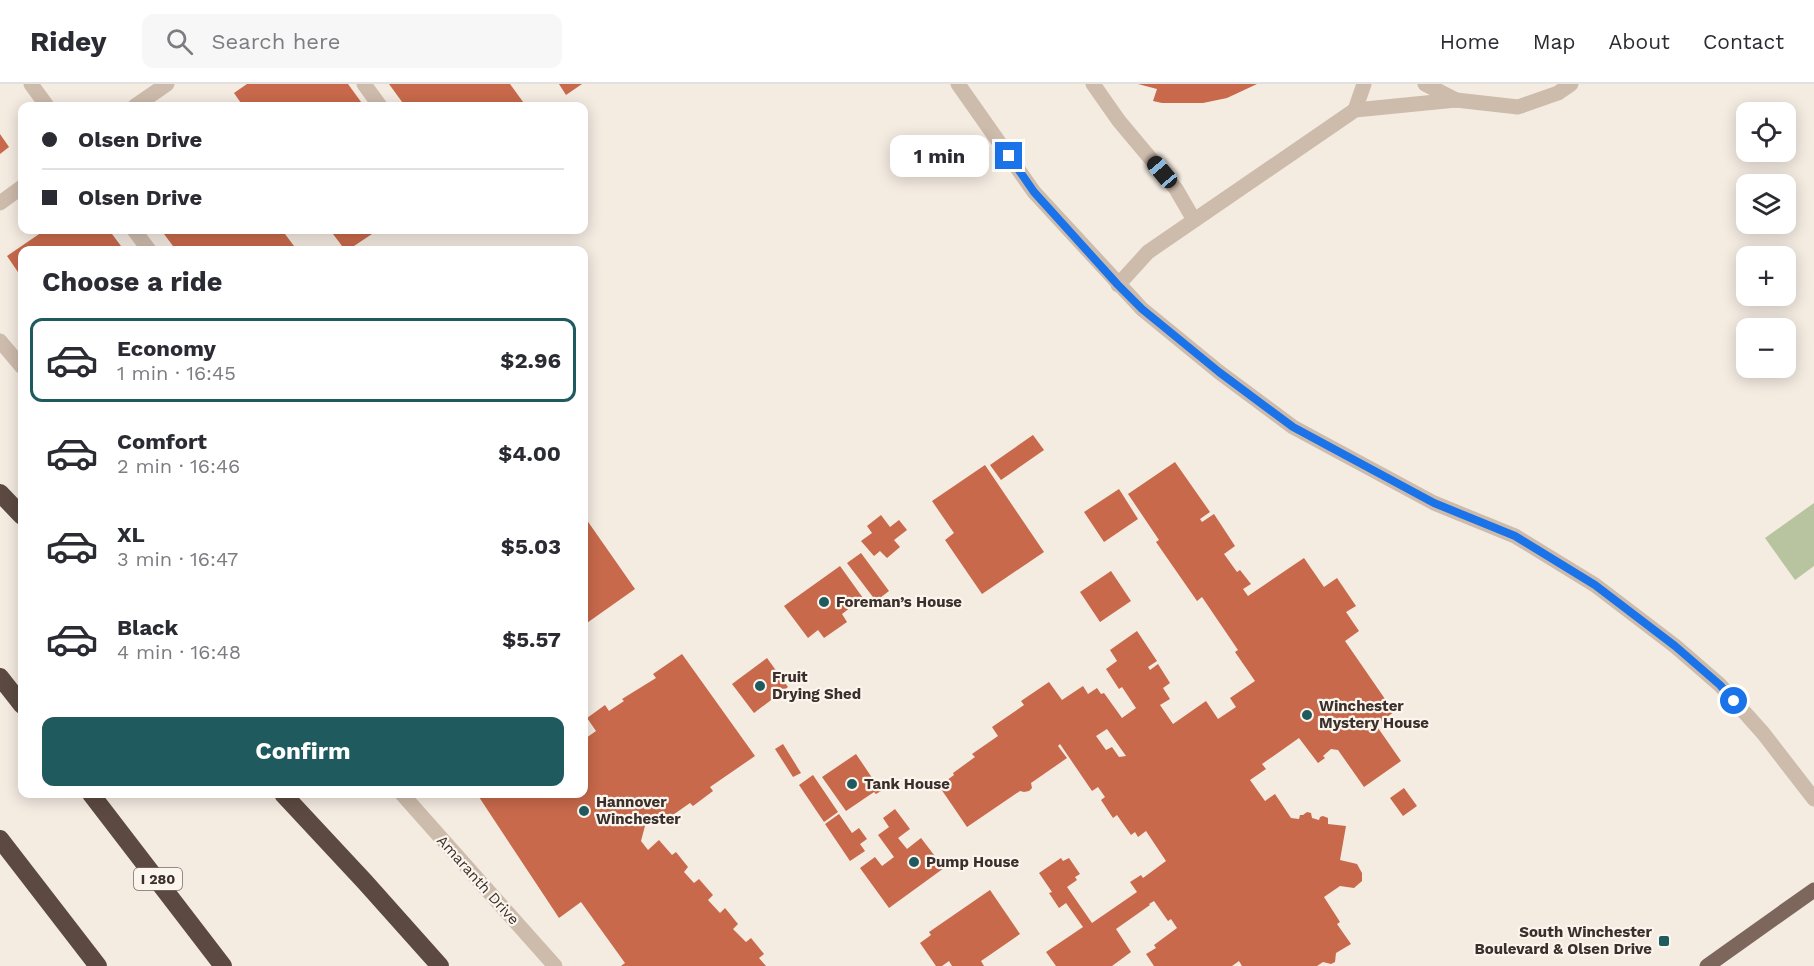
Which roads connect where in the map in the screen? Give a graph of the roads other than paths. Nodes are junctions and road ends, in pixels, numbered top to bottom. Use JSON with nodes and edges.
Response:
{"nodes":[{"id":1,"x":32,"y":84,"type":"edge"},
{"id":2,"x":167,"y":84,"type":"edge"},
{"id":3,"x":364,"y":84,"type":"edge"},
{"id":4,"x":958,"y":84,"type":"edge"},
{"id":5,"x":1093,"y":84,"type":"edge"},
{"id":6,"x":1364,"y":84,"type":"edge"},
{"id":7,"x":1425,"y":84,"type":"edge"},
{"id":8,"x":1571,"y":84,"type":"edge"},
{"id":9,"x":1456,"y":100,"type":"junction"},
{"id":10,"x":44,"y":102,"type":"edge"},
{"id":11,"x":141,"y":102,"type":"edge"},
{"id":12,"x":377,"y":102,"type":"edge"},
{"id":13,"x":1355,"y":110,"type":"junction"},
{"id":14,"x":18,"y":190,"type":"edge"},
{"id":15,"x":0,"y":203,"type":"edge"},
{"id":16,"x":1194,"y":220,"type":"junction"},
{"id":17,"x":1118,"y":285,"type":"junction"},
{"id":18,"x":0,"y":341,"type":"edge"},
{"id":19,"x":18,"y":362,"type":"edge"},
{"id":20,"x":0,"y":493,"type":"edge"},
{"id":21,"x":18,"y":512,"type":"edge"},
{"id":22,"x":0,"y":677,"type":"edge"},
{"id":23,"x":18,"y":700,"type":"edge"},
{"id":24,"x":94,"y":798,"type":"edge"},
{"id":25,"x":287,"y":798,"type":"edge"},
{"id":26,"x":406,"y":798,"type":"edge"},
{"id":27,"x":1814,"y":799,"type":"edge"},
{"id":28,"x":0,"y":840,"type":"edge"},
{"id":29,"x":1814,"y":890,"type":"edge"},
{"id":30,"x":98,"y":966,"type":"edge"},
{"id":31,"x":223,"y":966,"type":"edge"},
{"id":32,"x":440,"y":966,"type":"edge"},
{"id":33,"x":555,"y":966,"type":"edge"},
{"id":34,"x":1707,"y":966,"type":"edge"}],
"edges":[{"from":1,"to":10,"type":"street"},
{"from":2,"to":11,"type":"street"},
{"from":3,"to":12,"type":"street"},
{"from":4,"to":17,"type":"street"},
{"from":5,"to":16,"type":"street"},
{"from":6,"to":13,"type":"street"},
{"from":7,"to":9,"type":"street"},
{"from":8,"to":9,"type":"street"},
{"from":9,"to":13,"type":"street"},
{"from":13,"to":16,"type":"street"},
{"from":14,"to":15,"type":"street"},
{"from":16,"to":17,"type":"street"},
{"from":17,"to":27,"type":"street"},
{"from":18,"to":19,"type":"street"},
{"from":20,"to":21,"type":"highway"},
{"from":22,"to":23,"type":"highway"},
{"from":24,"to":31,"type":"highway","number":"I 280"},
{"from":25,"to":32,"type":"highway"},
{"from":26,"to":33,"type":"street","name":"Amaranth Drive"},
{"from":28,"to":30,"type":"highway"},
{"from":29,"to":34,"type":"main road"}]}
